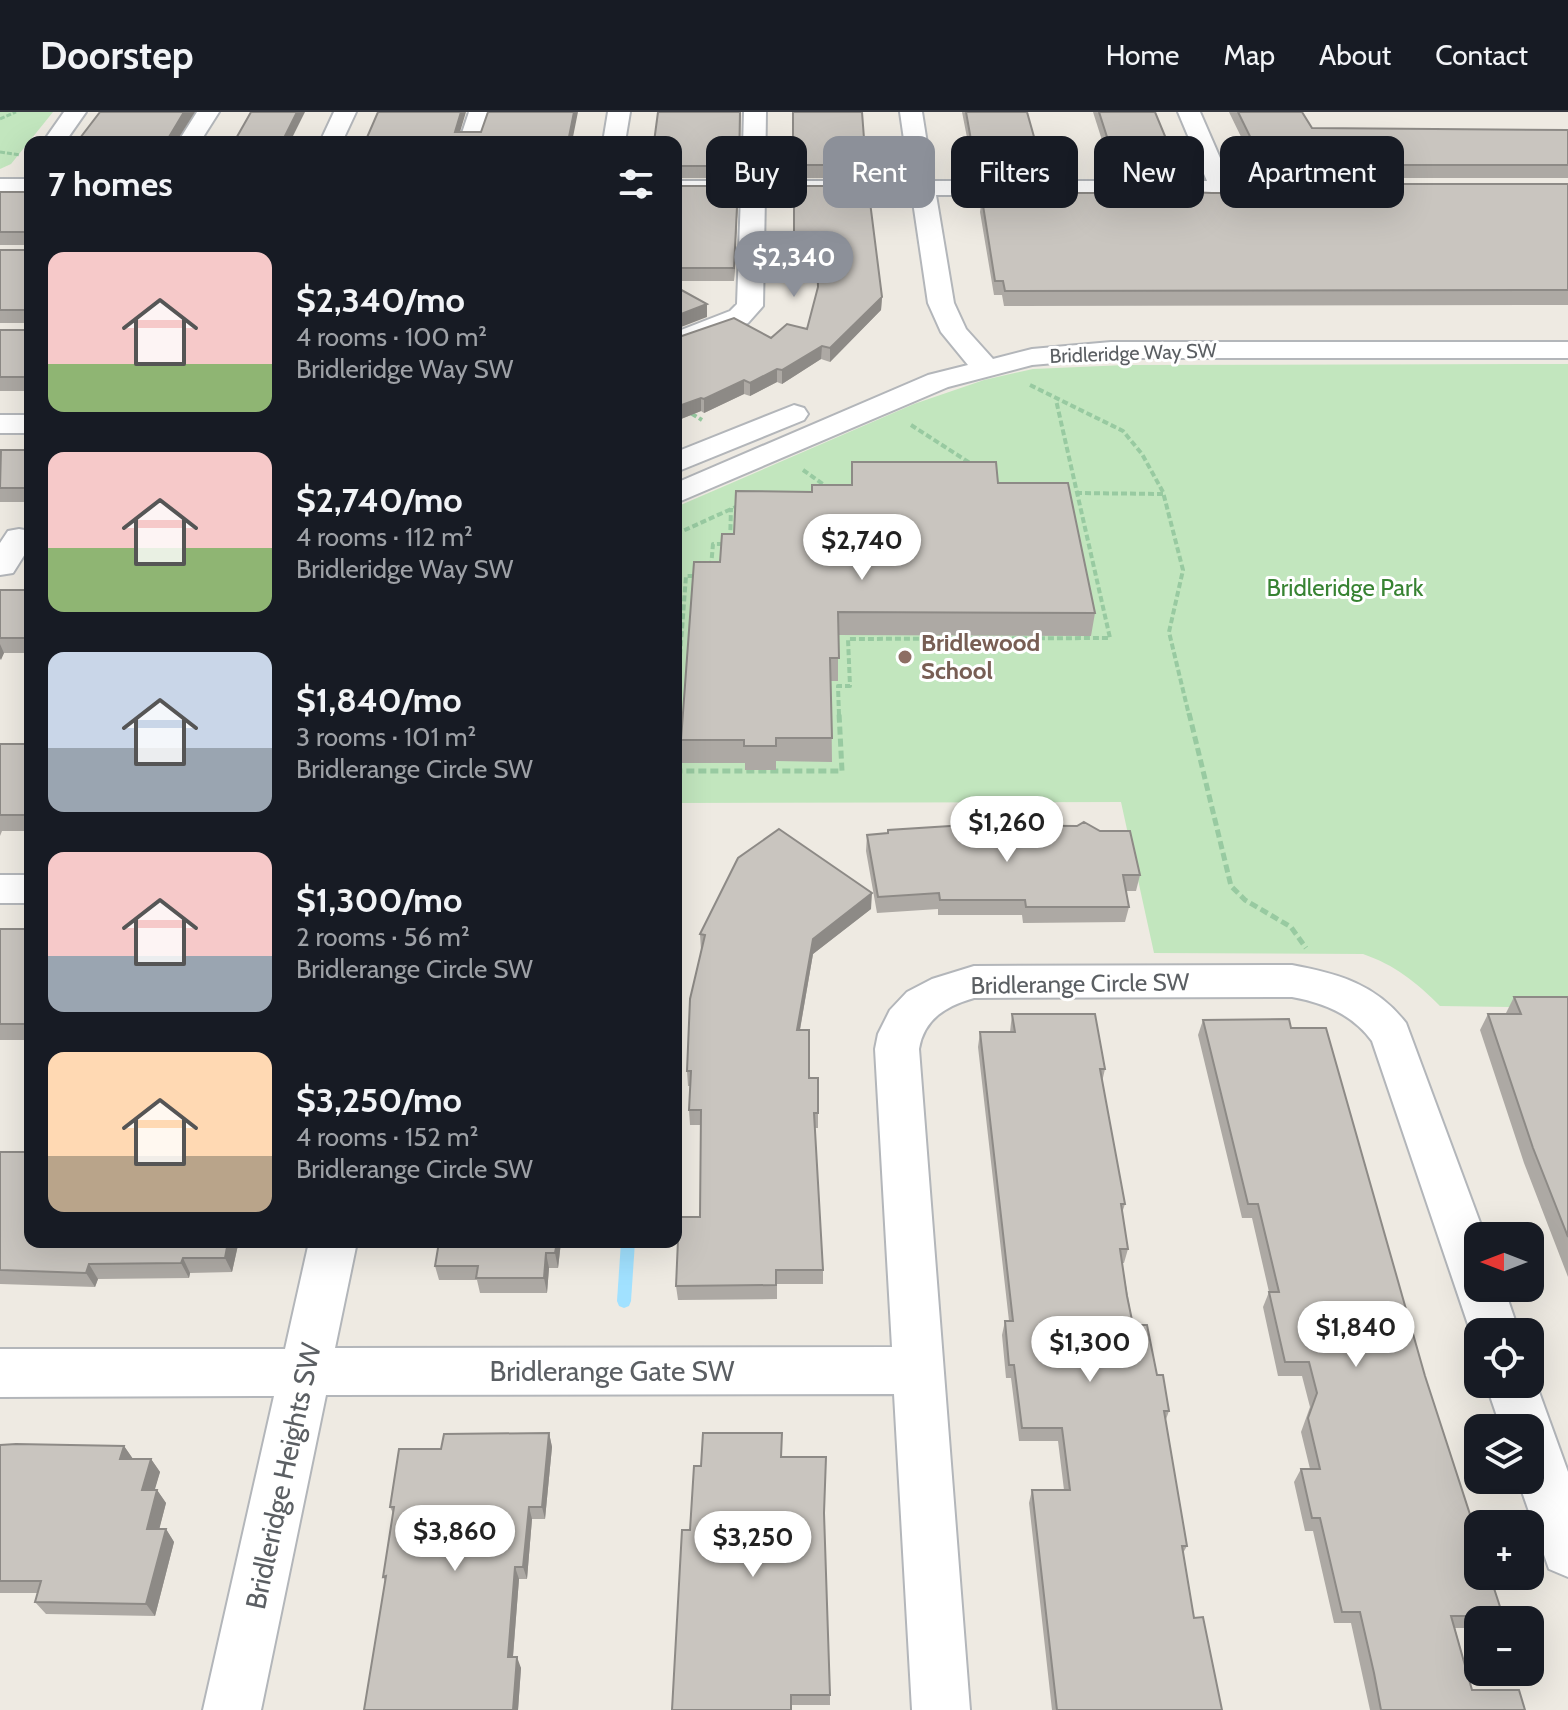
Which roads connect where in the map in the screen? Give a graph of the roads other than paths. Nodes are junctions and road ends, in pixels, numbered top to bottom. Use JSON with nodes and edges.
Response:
{"nodes":[{"id":1,"x":75,"y":112,"type":"edge"},
{"id":2,"x":208,"y":112,"type":"edge"},
{"id":3,"x":345,"y":112,"type":"edge"},
{"id":4,"x":480,"y":112,"type":"edge"},
{"id":5,"x":619,"y":112,"type":"edge"},
{"id":6,"x":755,"y":112,"type":"edge"},
{"id":7,"x":911,"y":112,"type":"edge"},
{"id":8,"x":1189,"y":112,"type":"edge"},
{"id":9,"x":58,"y":136,"type":"edge"},
{"id":10,"x":193,"y":136,"type":"edge"},
{"id":11,"x":334,"y":136,"type":"edge"},
{"id":12,"x":472,"y":136,"type":"edge"},
{"id":13,"x":615,"y":136,"type":"edge"},
{"id":14,"x":755,"y":136,"type":"edge"},
{"id":15,"x":914,"y":136,"type":"edge"},
{"id":16,"x":1220,"y":183,"type":"edge"},
{"id":17,"x":682,"y":188,"type":"edge"},
{"id":18,"x":706,"y":188,"type":"edge"},
{"id":19,"x":935,"y":188,"type":"edge"},
{"id":20,"x":1220,"y":188,"type":"edge"},
{"id":21,"x":753,"y":208,"type":"edge"},
{"id":22,"x":925,"y":208,"type":"edge"},
{"id":23,"x":1568,"y":330,"type":"edge"},
{"id":24,"x":682,"y":338,"type":"edge"},
{"id":25,"x":1486,"y":340,"type":"junction"},
{"id":26,"x":1568,"y":350,"type":"edge"},
{"id":27,"x":975,"y":357,"type":"junction"},
{"id":28,"x":0,"y":424,"type":"edge"},
{"id":29,"x":24,"y":424,"type":"edge"},
{"id":30,"x":682,"y":460,"type":"edge"},
{"id":31,"x":682,"y":491,"type":"edge"},
{"id":32,"x":0,"y":889,"type":"edge"},
{"id":33,"x":24,"y":889,"type":"edge"},
{"id":34,"x":1464,"y":1242,"type":"edge"},
{"id":35,"x":332,"y":1248,"type":"edge"},
{"id":36,"x":918,"y":1370,"type":"junction"},
{"id":37,"x":306,"y":1371,"type":"junction"},
{"id":38,"x":0,"y":1373,"type":"edge"},
{"id":39,"x":1544,"y":1479,"type":"edge"},
{"id":40,"x":1568,"y":1550,"type":"edge"},
{"id":41,"x":232,"y":1710,"type":"edge"},
{"id":42,"x":941,"y":1710,"type":"edge"}],
"edges":[{"from":1,"to":9,"type":"street"},
{"from":2,"to":10,"type":"street"},
{"from":3,"to":11,"type":"street"},
{"from":4,"to":12,"type":"street"},
{"from":5,"to":13,"type":"street"},
{"from":6,"to":14,"type":"street"},
{"from":7,"to":15,"type":"street"},
{"from":8,"to":16,"type":"street"},
{"from":17,"to":18,"type":"street"},
{"from":19,"to":20,"type":"street"},
{"from":21,"to":24,"type":"street"},
{"from":22,"to":27,"type":"street"},
{"from":23,"to":25,"type":"street","name":"Bridleridge Way SW"},
{"from":25,"to":26,"type":"street","name":"Bridleridge Way SW"},
{"from":25,"to":27,"type":"street","name":"Bridleridge Way SW"},
{"from":27,"to":30,"type":"street","name":"Bridleridge Way SW"},
{"from":27,"to":31,"type":"street","name":"Bridleridge Way SW"},
{"from":28,"to":29,"type":"street"},
{"from":32,"to":33,"type":"street"},
{"from":34,"to":36,"type":"street","name":"Bridlerange Circle SW"},
{"from":35,"to":37,"type":"street","name":"Bridleridge Heights SW"},
{"from":36,"to":37,"type":"street","name":"Bridlerange Gate SW"},
{"from":36,"to":42,"type":"street","name":"Bridlerange Circle SW"},
{"from":37,"to":38,"type":"street","name":"Bridlerange Gate SW"},
{"from":37,"to":41,"type":"street","name":"Bridleridge Heights SW"},
{"from":39,"to":40,"type":"street"}]}
